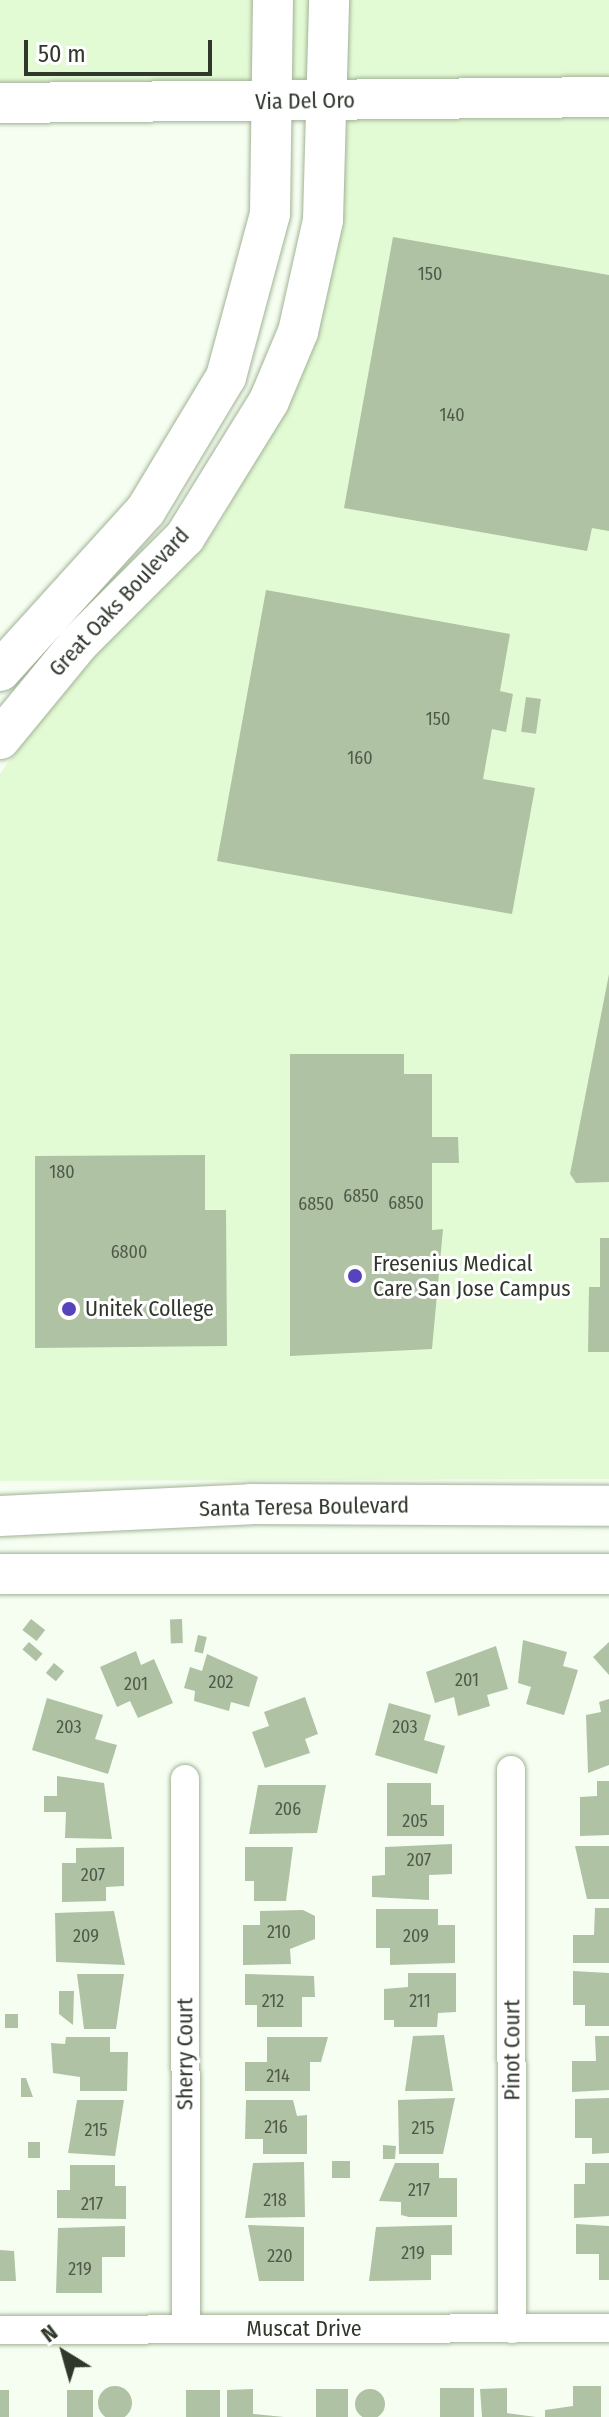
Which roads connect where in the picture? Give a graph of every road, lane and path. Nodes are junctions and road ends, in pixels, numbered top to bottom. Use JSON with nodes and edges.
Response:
{"nodes":[{"id":1,"x":273,"y":0,"type":"edge"},
{"id":2,"x":329,"y":0,"type":"edge"},
{"id":3,"x":609,"y":97,"type":"edge"},
{"id":4,"x":330,"y":100,"type":"junction"},
{"id":5,"x":273,"y":102,"type":"junction"},
{"id":6,"x":0,"y":103,"type":"edge"},
{"id":7,"x":0,"y":671,"type":"edge"},
{"id":8,"x":0,"y":739,"type":"edge"},
{"id":9,"x":609,"y":1506,"type":"edge"},
{"id":10,"x":0,"y":1516,"type":"edge"},
{"id":11,"x":0,"y":1574,"type":"edge"},
{"id":12,"x":609,"y":1574,"type":"edge"},
{"id":13,"x":511,"y":1770,"type":"dead end"},
{"id":14,"x":185,"y":1779,"type":"dead end"},
{"id":15,"x":609,"y":2328,"type":"edge"},
{"id":16,"x":186,"y":2329,"type":"junction"},
{"id":17,"x":512,"y":2329,"type":"junction"},
{"id":18,"x":0,"y":2330,"type":"edge"}],
"edges":[{"from":1,"to":5,"type":"main road","name":"Great Oaks Boulevard"},
{"from":2,"to":4,"type":"main road","name":"Great Oaks Boulevard"},
{"from":3,"to":4,"type":"main road","name":"Via Del Oro"},
{"from":4,"to":5,"type":"main road","name":"Via Del Oro"},
{"from":4,"to":8,"type":"main road","name":"Great Oaks Boulevard"},
{"from":5,"to":6,"type":"main road","name":"Via Del Oro"},
{"from":5,"to":7,"type":"main road","name":"Great Oaks Boulevard"},
{"from":9,"to":10,"type":"main road","name":"Santa Teresa Boulevard"},
{"from":11,"to":12,"type":"main road"},
{"from":13,"to":17,"type":"street","name":"Pinot Court"},
{"from":14,"to":16,"type":"street","name":"Sherry Court"},
{"from":15,"to":17,"type":"street","name":"Muscat Drive"},
{"from":16,"to":17,"type":"street","name":"Muscat Drive"},
{"from":16,"to":18,"type":"street","name":"Muscat Drive"}]}
